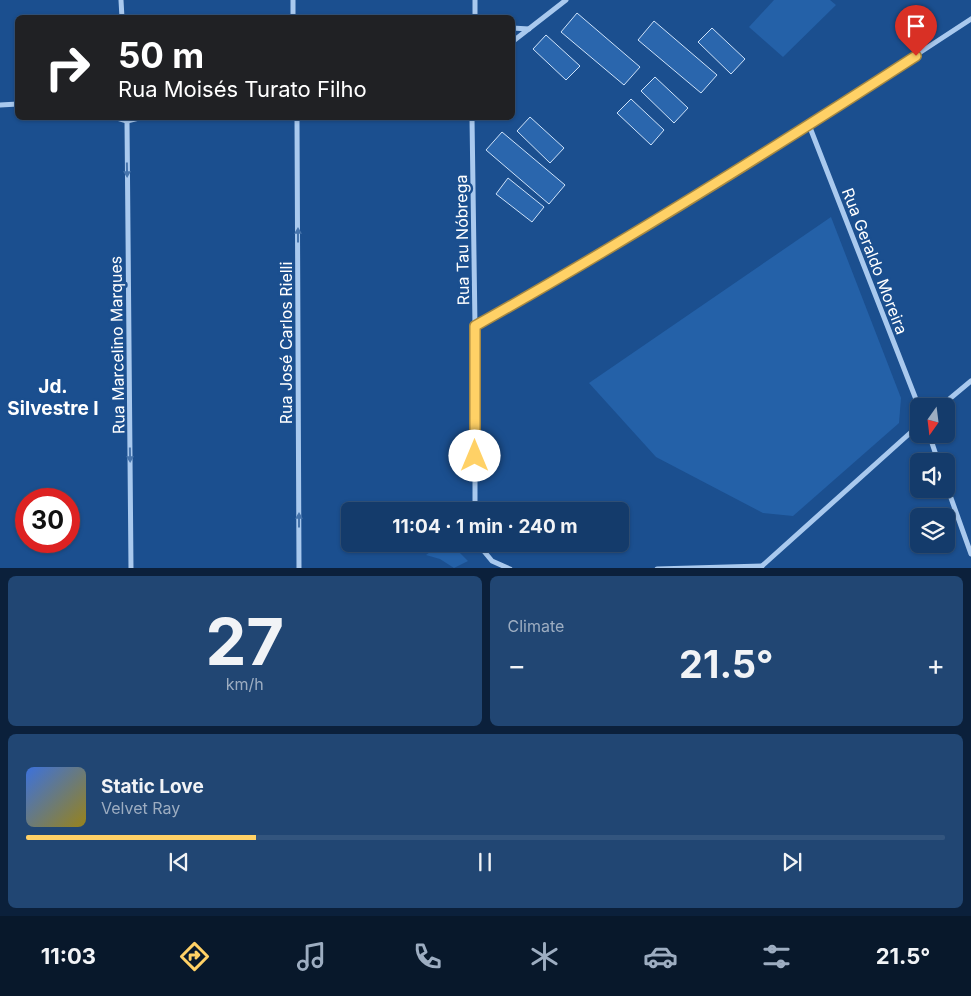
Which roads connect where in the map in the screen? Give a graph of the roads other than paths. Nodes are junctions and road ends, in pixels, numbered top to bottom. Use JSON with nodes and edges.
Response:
{"nodes":[{"id":1,"x":122,"y":0,"type":"edge"},
{"id":2,"x":293,"y":0,"type":"edge"},
{"id":3,"x":475,"y":0,"type":"edge"},
{"id":4,"x":566,"y":0,"type":"edge"},
{"id":5,"x":122,"y":15,"type":"edge"},
{"id":6,"x":293,"y":15,"type":"edge"},
{"id":7,"x":475,"y":15,"type":"edge"},
{"id":8,"x":971,"y":19,"type":"edge"},
{"id":9,"x":515,"y":28,"type":"edge"},
{"id":10,"x":529,"y":28,"type":"junction"},
{"id":11,"x":515,"y":40,"type":"edge"},
{"id":12,"x":15,"y":104,"type":"edge"},
{"id":13,"x":0,"y":105,"type":"edge"},
{"id":14,"x":124,"y":120,"type":"edge"},
{"id":15,"x":131,"y":120,"type":"edge"},
{"id":16,"x":297,"y":120,"type":"edge"},
{"id":17,"x":472,"y":120,"type":"edge"},
{"id":18,"x":127,"y":121,"type":"junction"},
{"id":19,"x":809,"y":125,"type":"junction"},
{"id":20,"x":475,"y":326,"type":"junction"},
{"id":21,"x":971,"y":381,"type":"edge"},
{"id":22,"x":915,"y":398,"type":"edge"},
{"id":23,"x":951,"y":398,"type":"edge"},
{"id":24,"x":910,"y":433,"type":"edge"},
{"id":25,"x":951,"y":498,"type":"edge"},
{"id":26,"x":475,"y":502,"type":"edge"},
{"id":27,"x":485,"y":552,"type":"edge"},
{"id":28,"x":971,"y":554,"type":"edge"},
{"id":29,"x":764,"y":567,"type":"edge"},
{"id":30,"x":131,"y":568,"type":"edge"},
{"id":31,"x":299,"y":568,"type":"edge"},
{"id":32,"x":510,"y":568,"type":"edge"},
{"id":33,"x":657,"y":568,"type":"edge"}],
"edges":[{"from":1,"to":5,"type":"street"},
{"from":2,"to":6,"type":"street"},
{"from":3,"to":7,"type":"street"},
{"from":4,"to":10,"type":"street"},
{"from":8,"to":19,"type":"street"},
{"from":9,"to":10,"type":"street"},
{"from":10,"to":11,"type":"street"},
{"from":12,"to":13,"type":"street"},
{"from":14,"to":18,"type":"street"},
{"from":15,"to":18,"type":"street"},
{"from":31,"to":16,"type":"street","name":"Rua José Carlos Rielli","one_way":true},
{"from":17,"to":20,"type":"street","name":"Rua Tau Nóbrega"},
{"from":18,"to":30,"type":"street","name":"Rua Marcelino Marques","one_way":true},
{"from":19,"to":20,"type":"street"},
{"from":19,"to":22,"type":"street","name":"Rua Geraldo Moreira"},
{"from":20,"to":26,"type":"street","name":"Rua Tau Nóbrega"},
{"from":21,"to":23,"type":"street"},
{"from":24,"to":29,"type":"street"},
{"from":25,"to":28,"type":"street"},
{"from":27,"to":32,"type":"street"},
{"from":29,"to":33,"type":"street"}]}
